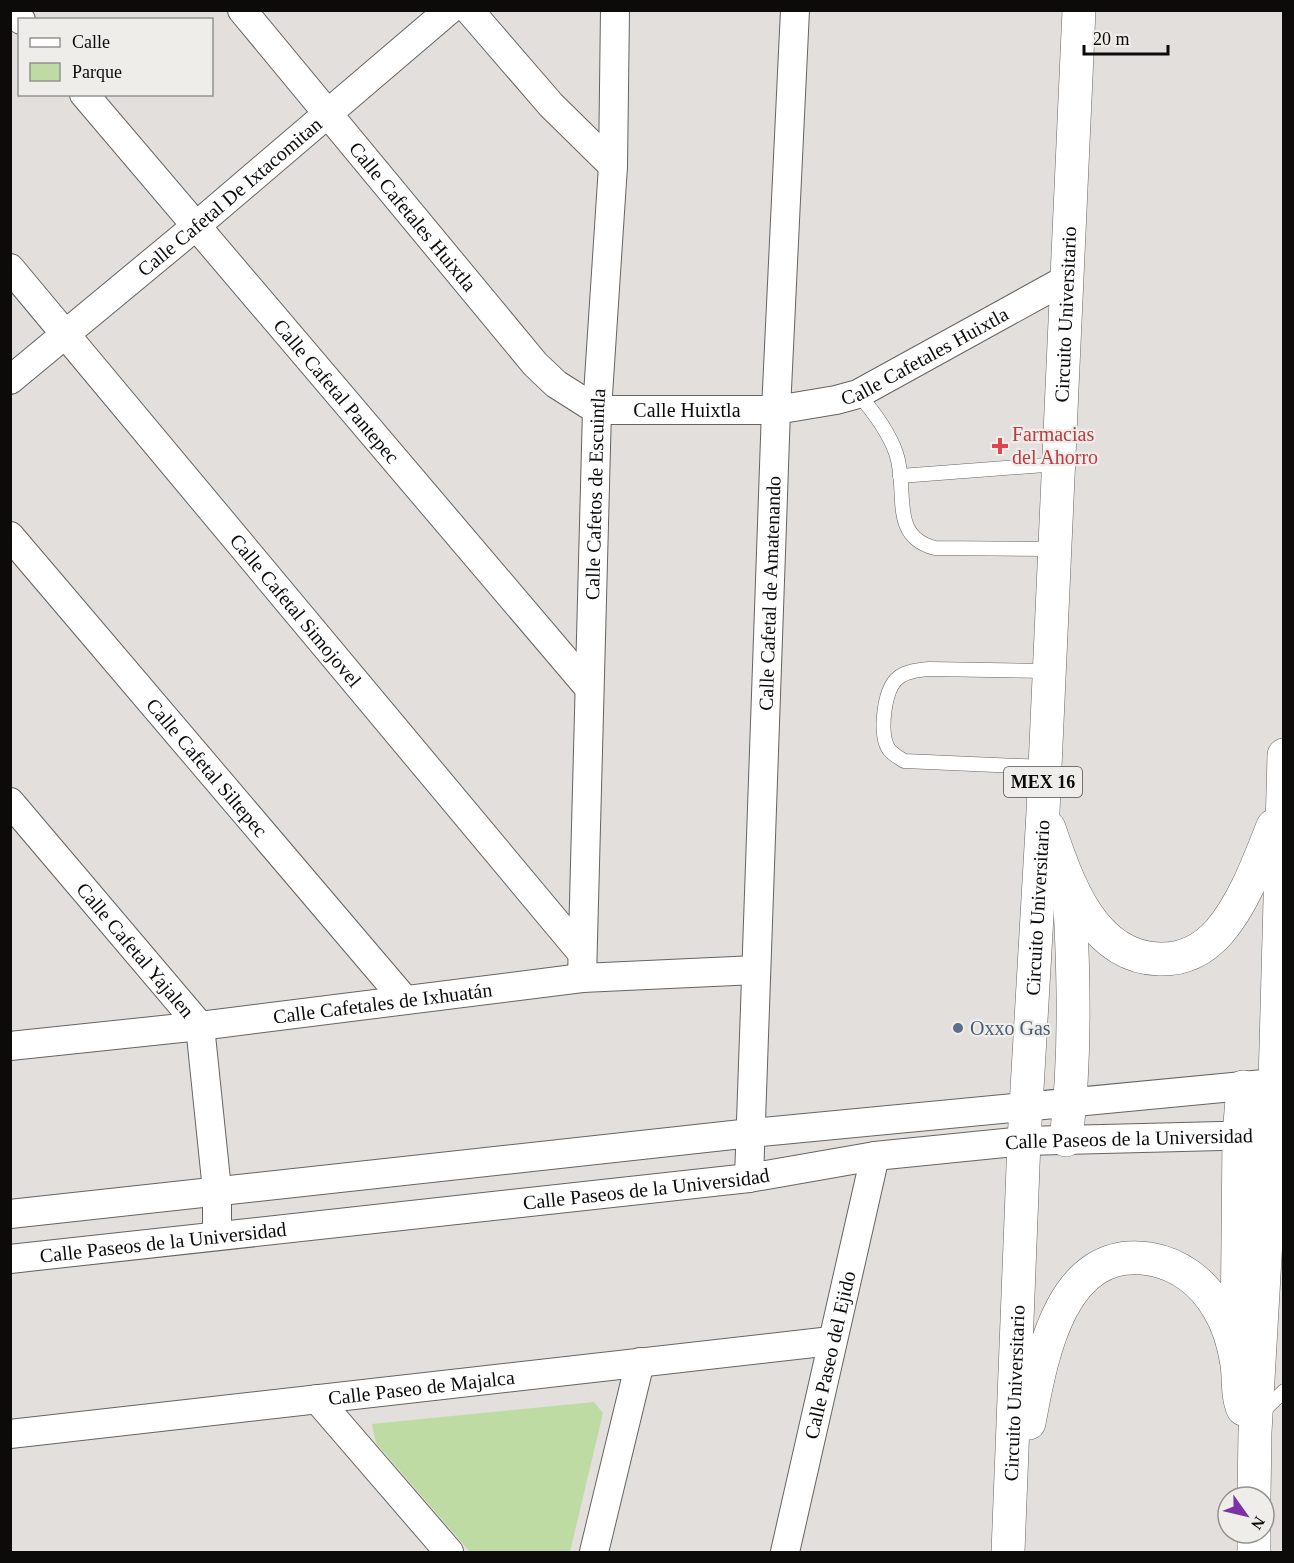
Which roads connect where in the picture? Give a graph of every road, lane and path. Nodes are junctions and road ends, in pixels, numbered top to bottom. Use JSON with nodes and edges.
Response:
{"nodes":[{"id":1,"x":242,"y":10,"type":"edge"},
{"id":2,"x":448,"y":10,"type":"edge"},
{"id":3,"x":469,"y":10,"type":"edge"},
{"id":4,"x":615,"y":10,"type":"edge"},
{"id":5,"x":795,"y":10,"type":"edge"},
{"id":6,"x":1079,"y":10,"type":"edge"},
{"id":7,"x":86,"y":96,"type":"edge"},
{"id":8,"x":329,"y":114,"type":"junction"},
{"id":9,"x":613,"y":166,"type":"junction"},
{"id":10,"x":196,"y":226,"type":"junction"},
{"id":11,"x":10,"y":268,"type":"edge"},
{"id":12,"x":1065,"y":280,"type":"junction"},
{"id":13,"x":66,"y":334,"type":"junction"},
{"id":14,"x":10,"y":380,"type":"edge"},
{"id":15,"x":858,"y":394,"type":"junction"},
{"id":16,"x":597,"y":410,"type":"junction"},
{"id":17,"x":776,"y":410,"type":"junction"},
{"id":18,"x":1058,"y":464,"type":"junction"},
{"id":19,"x":900,"y":476,"type":"junction"},
{"id":20,"x":10,"y":536,"type":"edge"},
{"id":21,"x":1054,"y":549,"type":"junction"},
{"id":22,"x":1048,"y":671,"type":"junction"},
{"id":23,"x":589,"y":688,"type":"junction"},
{"id":24,"x":1283,"y":758,"type":"edge"},
{"id":25,"x":1044,"y":767,"type":"junction"},
{"id":26,"x":10,"y":802,"type":"edge"},
{"id":27,"x":1281,"y":808,"type":"junction"},
{"id":28,"x":1043,"y":813,"type":"junction"},
{"id":29,"x":1069,"y":886,"type":"junction"},
{"id":30,"x":582,"y":965,"type":"junction"},
{"id":31,"x":756,"y":970,"type":"junction"},
{"id":32,"x":404,"y":999,"type":"junction"},
{"id":33,"x":200,"y":1026,"type":"junction"},
{"id":34,"x":10,"y":1046,"type":"edge"},
{"id":35,"x":1279,"y":1082,"type":"edge"},
{"id":36,"x":1243,"y":1087,"type":"junction"},
{"id":37,"x":1070,"y":1102,"type":"junction"},
{"id":38,"x":1028,"y":1106,"type":"junction"},
{"id":39,"x":751,"y":1133,"type":"junction"},
{"id":40,"x":1278,"y":1134,"type":"edge"},
{"id":41,"x":1239,"y":1136,"type":"junction"},
{"id":42,"x":1066,"y":1140,"type":"junction"},
{"id":43,"x":1024,"y":1142,"type":"junction"},
{"id":44,"x":875,"y":1156,"type":"junction"},
{"id":45,"x":749,"y":1178,"type":"junction"},
{"id":46,"x":217,"y":1190,"type":"junction"},
{"id":47,"x":10,"y":1214,"type":"edge"},
{"id":48,"x":217,"y":1236,"type":"junction"},
{"id":49,"x":10,"y":1259,"type":"edge"},
{"id":50,"x":831,"y":1341,"type":"junction"},
{"id":51,"x":640,"y":1362,"type":"junction"},
{"id":52,"x":1237,"y":1363,"type":"junction"},
{"id":53,"x":1284,"y":1391,"type":"edge"},
{"id":54,"x":317,"y":1399,"type":"junction"},
{"id":55,"x":1256,"y":1424,"type":"junction"},
{"id":56,"x":10,"y":1434,"type":"edge"},
{"id":57,"x":1254,"y":1485,"type":"edge"},
{"id":58,"x":1008,"y":1543,"type":"edge"},
{"id":59,"x":449,"y":1552,"type":"edge"},
{"id":60,"x":594,"y":1552,"type":"edge"},
{"id":61,"x":785,"y":1552,"type":"edge"}],
"edges":[{"from":1,"to":8,"type":"street","name":"Calle Cafetales Huixtla"},
{"from":2,"to":8,"type":"street","name":"Calle Cafetal De Ixtacomitan"},
{"from":3,"to":9,"type":"street"},
{"from":4,"to":9,"type":"street","name":"Calle Cafetos de Escuintla"},
{"from":5,"to":17,"type":"street","name":"Calle Cafetal de Amatenando"},
{"from":6,"to":12,"type":"highway","name":"Circuito Universitario","number":"MEX 16"},
{"from":7,"to":10,"type":"street","name":"Calle Cafetal Pantepec"},
{"from":8,"to":10,"type":"street","name":"Calle Cafetal De Ixtacomitan"},
{"from":8,"to":16,"type":"street","name":"Calle Cafetales Huixtla"},
{"from":9,"to":16,"type":"street","name":"Calle Cafetos de Escuintla"},
{"from":10,"to":13,"type":"street","name":"Calle Cafetal De Ixtacomitan"},
{"from":10,"to":23,"type":"street","name":"Calle Cafetal Pantepec"},
{"from":11,"to":13,"type":"street","name":"Calle Cafetal Simojovel"},
{"from":12,"to":15,"type":"street","name":"Calle Cafetales Huixtla"},
{"from":12,"to":18,"type":"highway","name":"Circuito Universitario","number":"MEX 16"},
{"from":13,"to":14,"type":"street","name":"Calle Cafetal De Ixtacomitan"},
{"from":13,"to":30,"type":"street","name":"Calle Cafetal Simojovel"},
{"from":15,"to":17,"type":"street","name":"Calle Cafetales Huixtla"},
{"from":15,"to":19,"type":"lane"},
{"from":16,"to":17,"type":"street","name":"Calle Huixtla"},
{"from":16,"to":23,"type":"street","name":"Calle Cafetos de Escuintla"},
{"from":17,"to":31,"type":"street","name":"Calle Cafetal de Amatenando"},
{"from":18,"to":19,"type":"lane"},
{"from":18,"to":21,"type":"highway","name":"Circuito Universitario","number":"MEX 16"},
{"from":19,"to":21,"type":"lane"},
{"from":20,"to":32,"type":"street","name":"Calle Cafetal Siltepec"},
{"from":21,"to":22,"type":"highway","name":"Circuito Universitario","number":"MEX 16"},
{"from":22,"to":25,"type":"highway","name":"Circuito Universitario","number":"MEX 16"},
{"from":22,"to":25,"type":"lane"},
{"from":23,"to":30,"type":"street","name":"Calle Cafetos de Escuintla"},
{"from":24,"to":27,"type":"highway"},
{"from":25,"to":28,"type":"highway","name":"Circuito Universitario","number":"MEX 16"},
{"from":26,"to":33,"type":"street","name":"Calle Cafetal Yajalen"},
{"from":27,"to":29,"type":"highway"},
{"from":27,"to":35,"type":"highway"},
{"from":28,"to":29,"type":"highway"},
{"from":28,"to":38,"type":"highway","name":"Circuito Universitario","number":"MEX 16"},
{"from":29,"to":37,"type":"highway"},
{"from":30,"to":31,"type":"street","name":"Calle Cafetales de Ixhuatán"},
{"from":30,"to":32,"type":"street","name":"Calle Cafetales de Ixhuatán"},
{"from":31,"to":39,"type":"street","name":"Calle Cafetal de Amatenando"},
{"from":32,"to":33,"type":"street","name":"Calle Cafetales de Ixhuatán"},
{"from":33,"to":34,"type":"street","name":"Calle Cafetales de Ixhuatán"},
{"from":33,"to":46,"type":"street","name":"Calle Cafetal Yajalen"},
{"from":35,"to":36,"type":"street","name":"Calle Paseos de la Universidad"},
{"from":35,"to":40,"type":"highway"},
{"from":36,"to":37,"type":"street","name":"Calle Paseos de la Universidad"},
{"from":36,"to":41,"type":"highway"},
{"from":37,"to":38,"type":"street","name":"Calle Paseos de la Universidad"},
{"from":37,"to":42,"type":"highway"},
{"from":38,"to":39,"type":"street","name":"Calle Paseos de la Universidad"},
{"from":38,"to":43,"type":"highway","name":"Circuito Universitario","number":"MEX 16"},
{"from":39,"to":45,"type":"street","name":"Calle Cafetal de Amatenando"},
{"from":39,"to":46,"type":"street","name":"Calle Paseos de la Universidad"},
{"from":40,"to":41,"type":"street","name":"Calle Paseos de la Universidad"},
{"from":40,"to":55,"type":"highway"},
{"from":41,"to":42,"type":"street","name":"Calle Paseos de la Universidad"},
{"from":41,"to":52,"type":"highway"},
{"from":42,"to":43,"type":"street","name":"Calle Paseos de la Universidad"},
{"from":43,"to":44,"type":"street","name":"Calle Paseos de la Universidad"},
{"from":43,"to":58,"type":"highway","name":"Circuito Universitario","number":"MEX 16"},
{"from":44,"to":45,"type":"street","name":"Calle Paseos de la Universidad"},
{"from":44,"to":50,"type":"street","name":"Calle Paseo del Ejido"},
{"from":45,"to":48,"type":"street","name":"Calle Paseos de la Universidad"},
{"from":46,"to":47,"type":"street","name":"Calle Paseos de la Universidad"},
{"from":46,"to":48,"type":"street","name":"Calle Cafetal Yajalen"},
{"from":48,"to":49,"type":"street","name":"Calle Paseos de la Universidad"},
{"from":50,"to":51,"type":"street","name":"Calle Paseo de Majalca"},
{"from":50,"to":61,"type":"street","name":"Calle Paseo del Ejido"},
{"from":51,"to":54,"type":"street","name":"Calle Paseo de Majalca"},
{"from":51,"to":60,"type":"street"},
{"from":52,"to":55,"type":"highway"},
{"from":52,"to":58,"type":"highway"},
{"from":53,"to":55,"type":"lane"},
{"from":54,"to":56,"type":"street","name":"Calle Paseo de Majalca"},
{"from":54,"to":59,"type":"street"},
{"from":55,"to":57,"type":"highway"}]}
